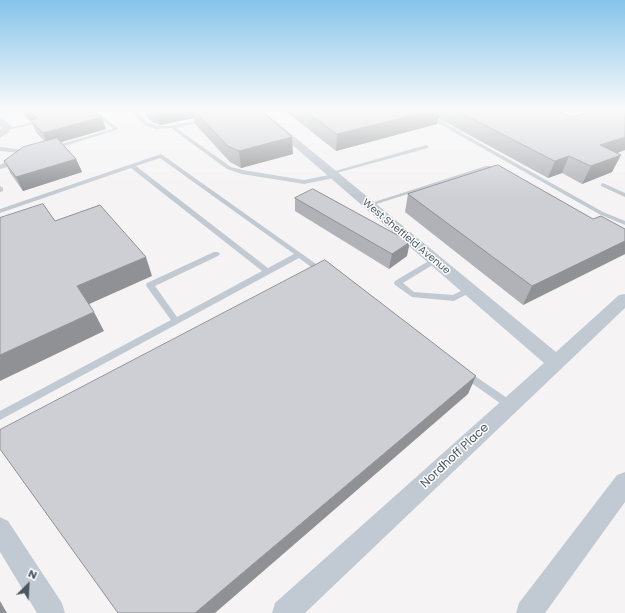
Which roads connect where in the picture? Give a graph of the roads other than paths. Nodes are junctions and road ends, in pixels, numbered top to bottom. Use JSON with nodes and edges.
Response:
{"nodes":[{"id":1,"x":85,"y":139,"type":"edge"},
{"id":2,"x":188,"y":139,"type":"edge"},
{"id":3,"x":290,"y":139,"type":"edge"},
{"id":4,"x":468,"y":139,"type":"edge"},
{"id":5,"x":426,"y":147,"type":"dead end"},
{"id":6,"x":0,"y":149,"type":"edge"},
{"id":7,"x":46,"y":150,"type":"edge"},
{"id":8,"x":25,"y":152,"type":"junction"},
{"id":9,"x":32,"y":152,"type":"edge"},
{"id":10,"x":132,"y":166,"type":"junction"},
{"id":11,"x":0,"y":167,"type":"edge"},
{"id":12,"x":333,"y":174,"type":"junction"},
{"id":13,"x":508,"y":179,"type":"edge"},
{"id":14,"x":603,"y":185,"type":"dead end"},
{"id":15,"x":625,"y":195,"type":"edge"},
{"id":16,"x":368,"y":205,"type":"junction"},
{"id":17,"x":0,"y":211,"type":"edge"},
{"id":18,"x":625,"y":223,"type":"edge"},
{"id":19,"x":216,"y":254,"type":"dead end"},
{"id":20,"x":298,"y":254,"type":"junction"},
{"id":21,"x":435,"y":261,"type":"junction"},
{"id":22,"x":268,"y":271,"type":"junction"},
{"id":23,"x":330,"y":277,"type":"edge"},
{"id":24,"x":468,"y":290,"type":"junction"},
{"id":25,"x":625,"y":299,"type":"edge"},
{"id":26,"x":176,"y":321,"type":"junction"},
{"id":27,"x":556,"y":362,"type":"junction"},
{"id":28,"x":458,"y":369,"type":"edge"},
{"id":29,"x":510,"y":405,"type":"junction"},
{"id":30,"x":0,"y":416,"type":"edge"},
{"id":31,"x":625,"y":483,"type":"edge"},
{"id":32,"x":0,"y":529,"type":"edge"},
{"id":33,"x":52,"y":613,"type":"edge"},
{"id":34,"x":285,"y":613,"type":"edge"},
{"id":35,"x":529,"y":613,"type":"edge"}],
"edges":[{"from":1,"to":7,"type":"lane"},
{"from":2,"to":12,"type":"lane"},
{"from":3,"to":12,"type":"street","name":"West Sheffield Avenue"},
{"from":4,"to":18,"type":"lane"},
{"from":5,"to":12,"type":"lane"},
{"from":6,"to":8,"type":"lane"},
{"from":8,"to":9,"type":"lane"},
{"from":8,"to":11,"type":"lane"},
{"from":10,"to":17,"type":"lane"},
{"from":10,"to":20,"type":"lane"},
{"from":10,"to":22,"type":"lane"},
{"from":12,"to":16,"type":"street","name":"West Sheffield Avenue"},
{"from":13,"to":16,"type":"lane"},
{"from":14,"to":15,"type":"lane"},
{"from":16,"to":21,"type":"street","name":"West Sheffield Avenue"},
{"from":19,"to":26,"type":"lane"},
{"from":20,"to":22,"type":"lane"},
{"from":20,"to":23,"type":"lane"},
{"from":21,"to":24,"type":"street","name":"West Sheffield Avenue"},
{"from":21,"to":24,"type":"lane"},
{"from":22,"to":26,"type":"lane"},
{"from":24,"to":27,"type":"street","name":"West Sheffield Avenue"},
{"from":25,"to":27,"type":"street","name":"Nordhoff Place"},
{"from":26,"to":30,"type":"lane"},
{"from":27,"to":29,"type":"street","name":"Nordhoff Place"},
{"from":28,"to":29,"type":"lane"},
{"from":29,"to":34,"type":"street","name":"Nordhoff Place"},
{"from":31,"to":35,"type":"street"},
{"from":32,"to":33,"type":"street"}]}
